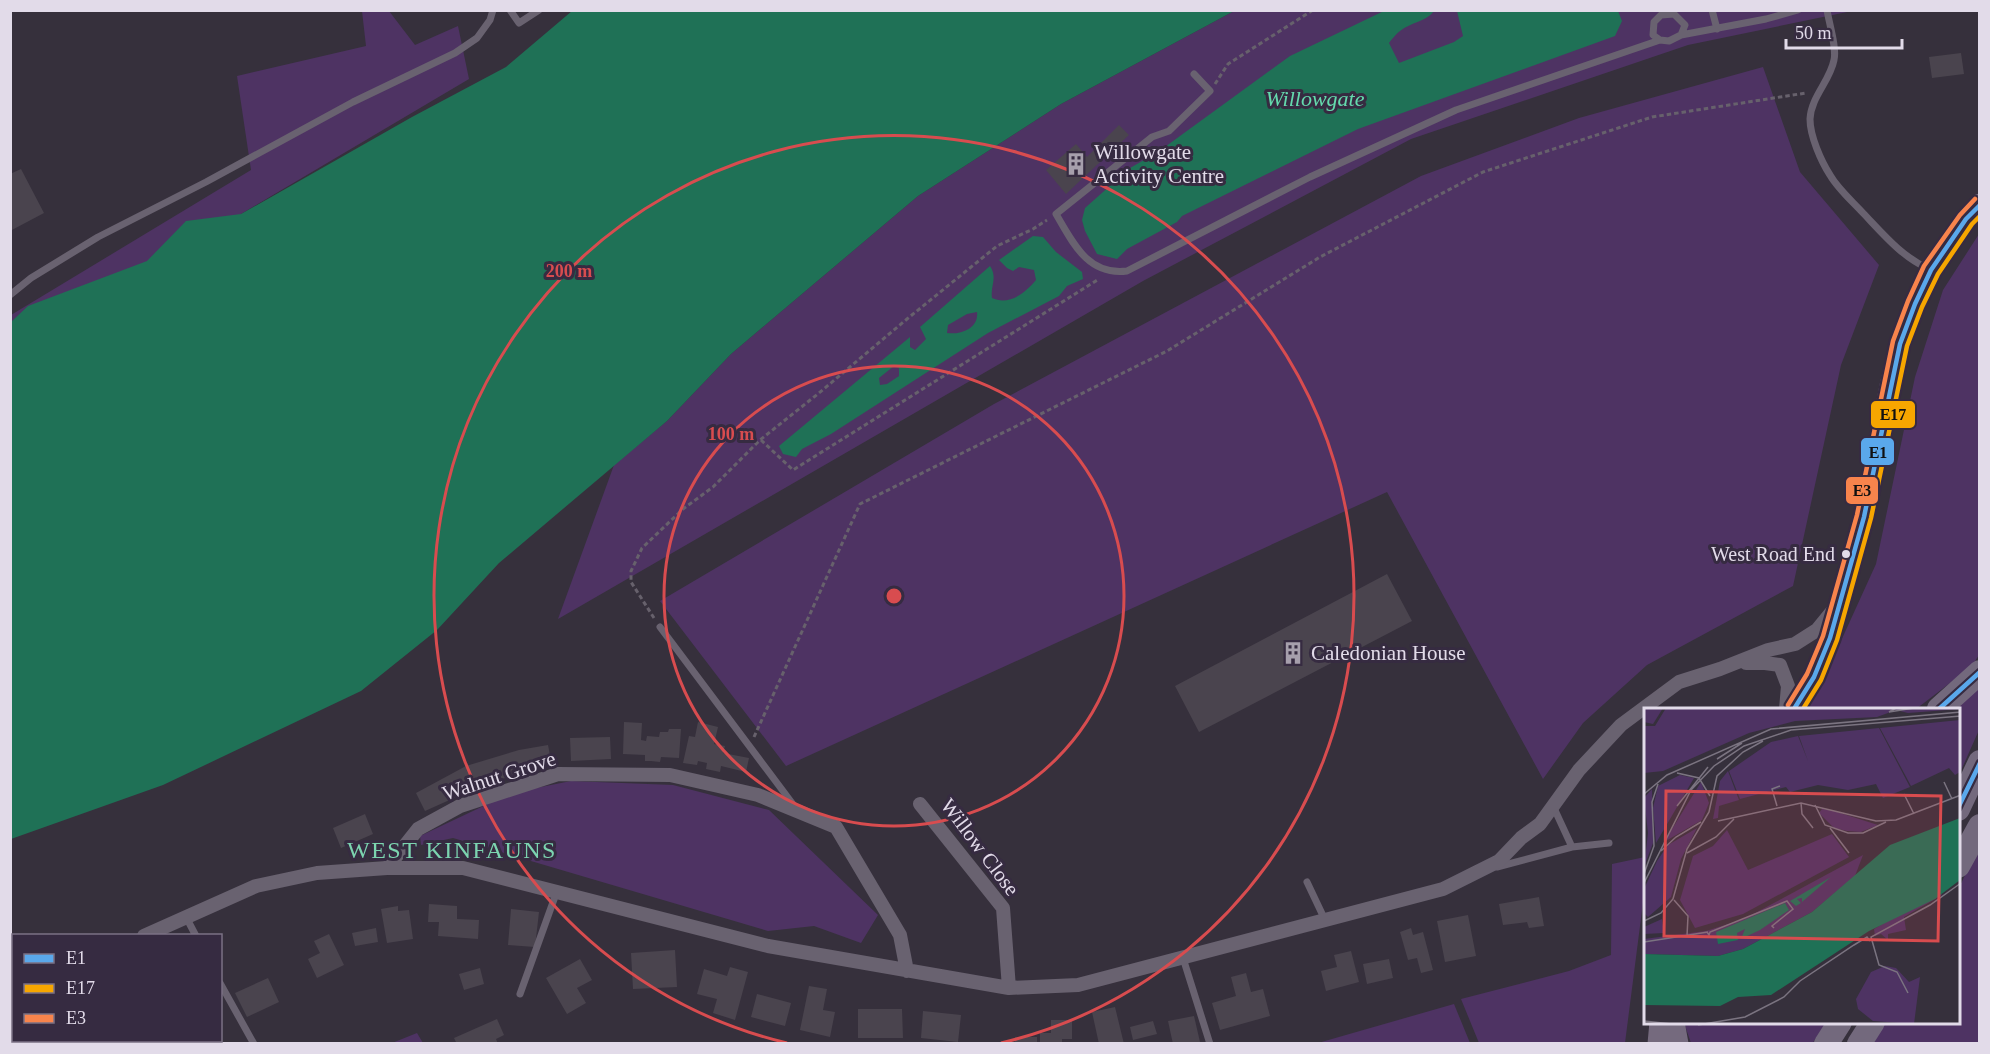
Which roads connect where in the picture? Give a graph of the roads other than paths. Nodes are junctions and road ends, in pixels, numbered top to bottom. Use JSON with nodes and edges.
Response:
{"nodes":[{"id":1,"x":493,"y":10,"type":"edge"},
{"id":2,"x":510,"y":10,"type":"edge"},
{"id":3,"x":539,"y":10,"type":"edge"},
{"id":4,"x":1712,"y":10,"type":"edge"},
{"id":5,"x":1798,"y":10,"type":"edge"},
{"id":6,"x":1827,"y":10,"type":"edge"},
{"id":7,"x":1717,"y":29,"type":"junction"},
{"id":8,"x":1681,"y":36,"type":"junction"},
{"id":9,"x":1660,"y":40,"type":"junction"},
{"id":10,"x":1194,"y":74,"type":"dead end"},
{"id":11,"x":1980,"y":204,"type":"edge"},
{"id":12,"x":1931,"y":270,"type":"junction"},
{"id":13,"x":10,"y":295,"type":"edge"},
{"id":14,"x":1842,"y":600,"type":"junction"},
{"id":15,"x":660,"y":627,"type":"road end"},
{"id":16,"x":1720,"y":669,"type":"junction"},
{"id":17,"x":1980,"y":672,"type":"edge"},
{"id":18,"x":1786,"y":708,"type":"edge"},
{"id":19,"x":1795,"y":708,"type":"edge"},
{"id":20,"x":1940,"y":708,"type":"edge"},
{"id":21,"x":1980,"y":762,"type":"edge"},
{"id":22,"x":920,"y":804,"type":"dead end"},
{"id":23,"x":1553,"y":806,"type":"junction"},
{"id":24,"x":1960,"y":807,"type":"edge"},
{"id":25,"x":798,"y":812,"type":"junction"},
{"id":26,"x":1980,"y":826,"type":"edge"},
{"id":27,"x":1609,"y":843,"type":"dead end"},
{"id":28,"x":1572,"y":847,"type":"junction"},
{"id":29,"x":1960,"y":864,"type":"edge"},
{"id":30,"x":387,"y":868,"type":"junction"},
{"id":31,"x":1474,"y":874,"type":"junction"},
{"id":32,"x":1306,"y":882,"type":"dead end"},
{"id":33,"x":557,"y":891,"type":"junction"},
{"id":34,"x":186,"y":917,"type":"junction"},
{"id":35,"x":1325,"y":920,"type":"junction"},
{"id":36,"x":148,"y":934,"type":"edge"},
{"id":37,"x":195,"y":934,"type":"edge"},
{"id":38,"x":1183,"y":958,"type":"junction"},
{"id":39,"x":907,"y":970,"type":"junction"},
{"id":40,"x":222,"y":987,"type":"edge"},
{"id":41,"x":1009,"y":988,"type":"junction"},
{"id":42,"x":520,"y":994,"type":"dead end"},
{"id":43,"x":1660,"y":1024,"type":"edge"},
{"id":44,"x":1674,"y":1024,"type":"edge"},
{"id":45,"x":1839,"y":1024,"type":"edge"},
{"id":46,"x":1871,"y":1024,"type":"edge"},
{"id":47,"x":254,"y":1044,"type":"edge"},
{"id":48,"x":1210,"y":1044,"type":"edge"},
{"id":49,"x":1658,"y":1044,"type":"edge"},
{"id":50,"x":1678,"y":1044,"type":"edge"},
{"id":51,"x":1826,"y":1044,"type":"edge"},
{"id":52,"x":1858,"y":1044,"type":"edge"}],
"edges":[{"from":1,"to":13,"type":"lane"},
{"from":2,"to":3,"type":"lane"},
{"from":4,"to":7,"type":"lane"},
{"from":5,"to":7,"type":"lane"},
{"from":6,"to":12,"type":"lane"},
{"from":7,"to":8,"type":"lane"},
{"from":8,"to":9,"type":"lane"},
{"from":8,"to":9,"type":"lane"},
{"from":9,"to":10,"type":"lane"},
{"from":11,"to":12,"type":"highway"},
{"from":12,"to":14,"type":"highway"},
{"from":14,"to":16,"type":"street"},
{"from":14,"to":19,"type":"highway"},
{"from":15,"to":25,"type":"lane"},
{"from":16,"to":18,"type":"street"},
{"from":16,"to":23,"type":"street"},
{"from":17,"to":20,"type":"highway"},
{"from":21,"to":24,"type":"highway"},
{"from":22,"to":41,"type":"street","name":"Willow Close"},
{"from":23,"to":28,"type":"lane"},
{"from":23,"to":31,"type":"street"},
{"from":25,"to":30,"type":"street","name":"Walnut Grove"},
{"from":25,"to":39,"type":"street","name":"Walnut Grove"},
{"from":26,"to":29,"type":"highway"},
{"from":27,"to":28,"type":"lane"},
{"from":28,"to":31,"type":"lane"},
{"from":30,"to":33,"type":"street"},
{"from":30,"to":34,"type":"street"},
{"from":31,"to":35,"type":"street"},
{"from":32,"to":35,"type":"lane"},
{"from":33,"to":39,"type":"street"},
{"from":33,"to":42,"type":"lane"},
{"from":34,"to":36,"type":"street"},
{"from":34,"to":37,"type":"lane"},
{"from":35,"to":38,"type":"street"},
{"from":38,"to":41,"type":"street"},
{"from":38,"to":48,"type":"lane"},
{"from":39,"to":41,"type":"street"},
{"from":40,"to":47,"type":"lane"},
{"from":43,"to":49,"type":"highway"},
{"from":44,"to":50,"type":"highway"},
{"from":45,"to":51,"type":"highway"},
{"from":46,"to":52,"type":"highway"}]}
